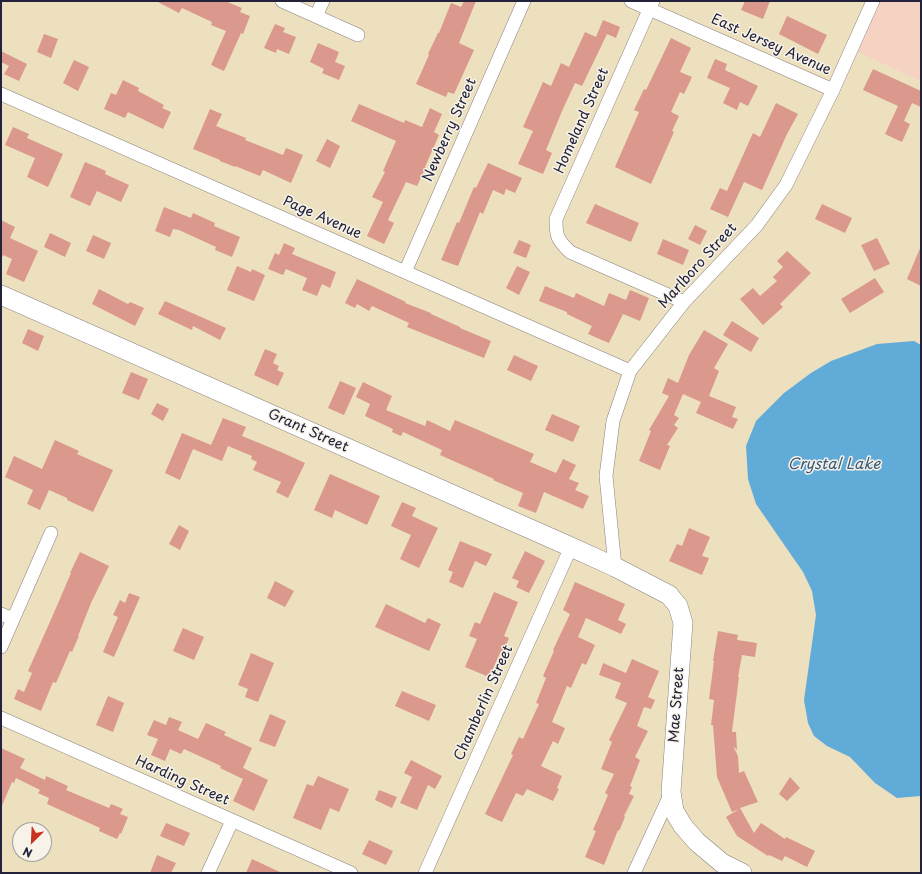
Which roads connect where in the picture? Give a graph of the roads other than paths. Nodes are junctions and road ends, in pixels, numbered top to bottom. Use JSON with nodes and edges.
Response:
{"nodes":[{"id":1,"x":282,"y":1,"type":"edge"},
{"id":2,"x":323,"y":1,"type":"edge"},
{"id":3,"x":524,"y":1,"type":"edge"},
{"id":4,"x":631,"y":1,"type":"edge"},
{"id":5,"x":873,"y":1,"type":"edge"},
{"id":6,"x":651,"y":5,"type":"edge"},
{"id":7,"x":316,"y":16,"type":"junction"},
{"id":8,"x":358,"y":35,"type":"dead end"},
{"id":9,"x":833,"y":90,"type":"junction"},
{"id":10,"x":1,"y":94,"type":"edge"},
{"id":11,"x":405,"y":272,"type":"junction"},
{"id":12,"x":1,"y":295,"type":"edge"},
{"id":13,"x":684,"y":302,"type":"junction"},
{"id":14,"x":630,"y":371,"type":"junction"},
{"id":15,"x":51,"y":533,"type":"dead end"},
{"id":16,"x":571,"y":547,"type":"junction"},
{"id":17,"x":615,"y":567,"type":"junction"},
{"id":18,"x":7,"y":617,"type":"edge"},
{"id":19,"x":1,"y":647,"type":"edge"},
{"id":20,"x":1,"y":718,"type":"edge"},
{"id":21,"x":671,"y":792,"type":"junction"},
{"id":22,"x":232,"y":821,"type":"junction"},
{"id":23,"x":208,"y":873,"type":"edge"},
{"id":24,"x":351,"y":873,"type":"edge"},
{"id":25,"x":425,"y":873,"type":"edge"},
{"id":26,"x":634,"y":873,"type":"edge"},
{"id":27,"x":742,"y":873,"type":"edge"}],
"edges":[{"from":1,"to":7,"type":"street"},
{"from":2,"to":7,"type":"street"},
{"from":3,"to":11,"type":"street","name":"Newberry Street"},
{"from":4,"to":6,"type":"street","name":"East Jersey Avenue"},
{"from":5,"to":9,"type":"street","name":"Marlboro Street"},
{"from":6,"to":9,"type":"street","name":"East Jersey Avenue"},
{"from":6,"to":13,"type":"street","name":"Homeland Street"},
{"from":7,"to":8,"type":"street"},
{"from":9,"to":13,"type":"street","name":"Marlboro Street"},
{"from":10,"to":11,"type":"street","name":"Page Avenue"},
{"from":11,"to":14,"type":"street","name":"Page Avenue"},
{"from":12,"to":16,"type":"street","name":"Grant Street"},
{"from":13,"to":14,"type":"street","name":"Marlboro Street"},
{"from":14,"to":17,"type":"street","name":"Marlboro Street"},
{"from":15,"to":18,"type":"street"},
{"from":16,"to":17,"type":"street","name":"Grant Street"},
{"from":16,"to":25,"type":"street","name":"Chamberlin Street"},
{"from":17,"to":21,"type":"street","name":"Mae Street"},
{"from":18,"to":19,"type":"street"},
{"from":20,"to":22,"type":"street","name":"Harding Street"},
{"from":21,"to":26,"type":"street","name":"Mae Street"},
{"from":21,"to":27,"type":"street"},
{"from":22,"to":23,"type":"street"},
{"from":22,"to":24,"type":"street","name":"Harding Street"}]}
